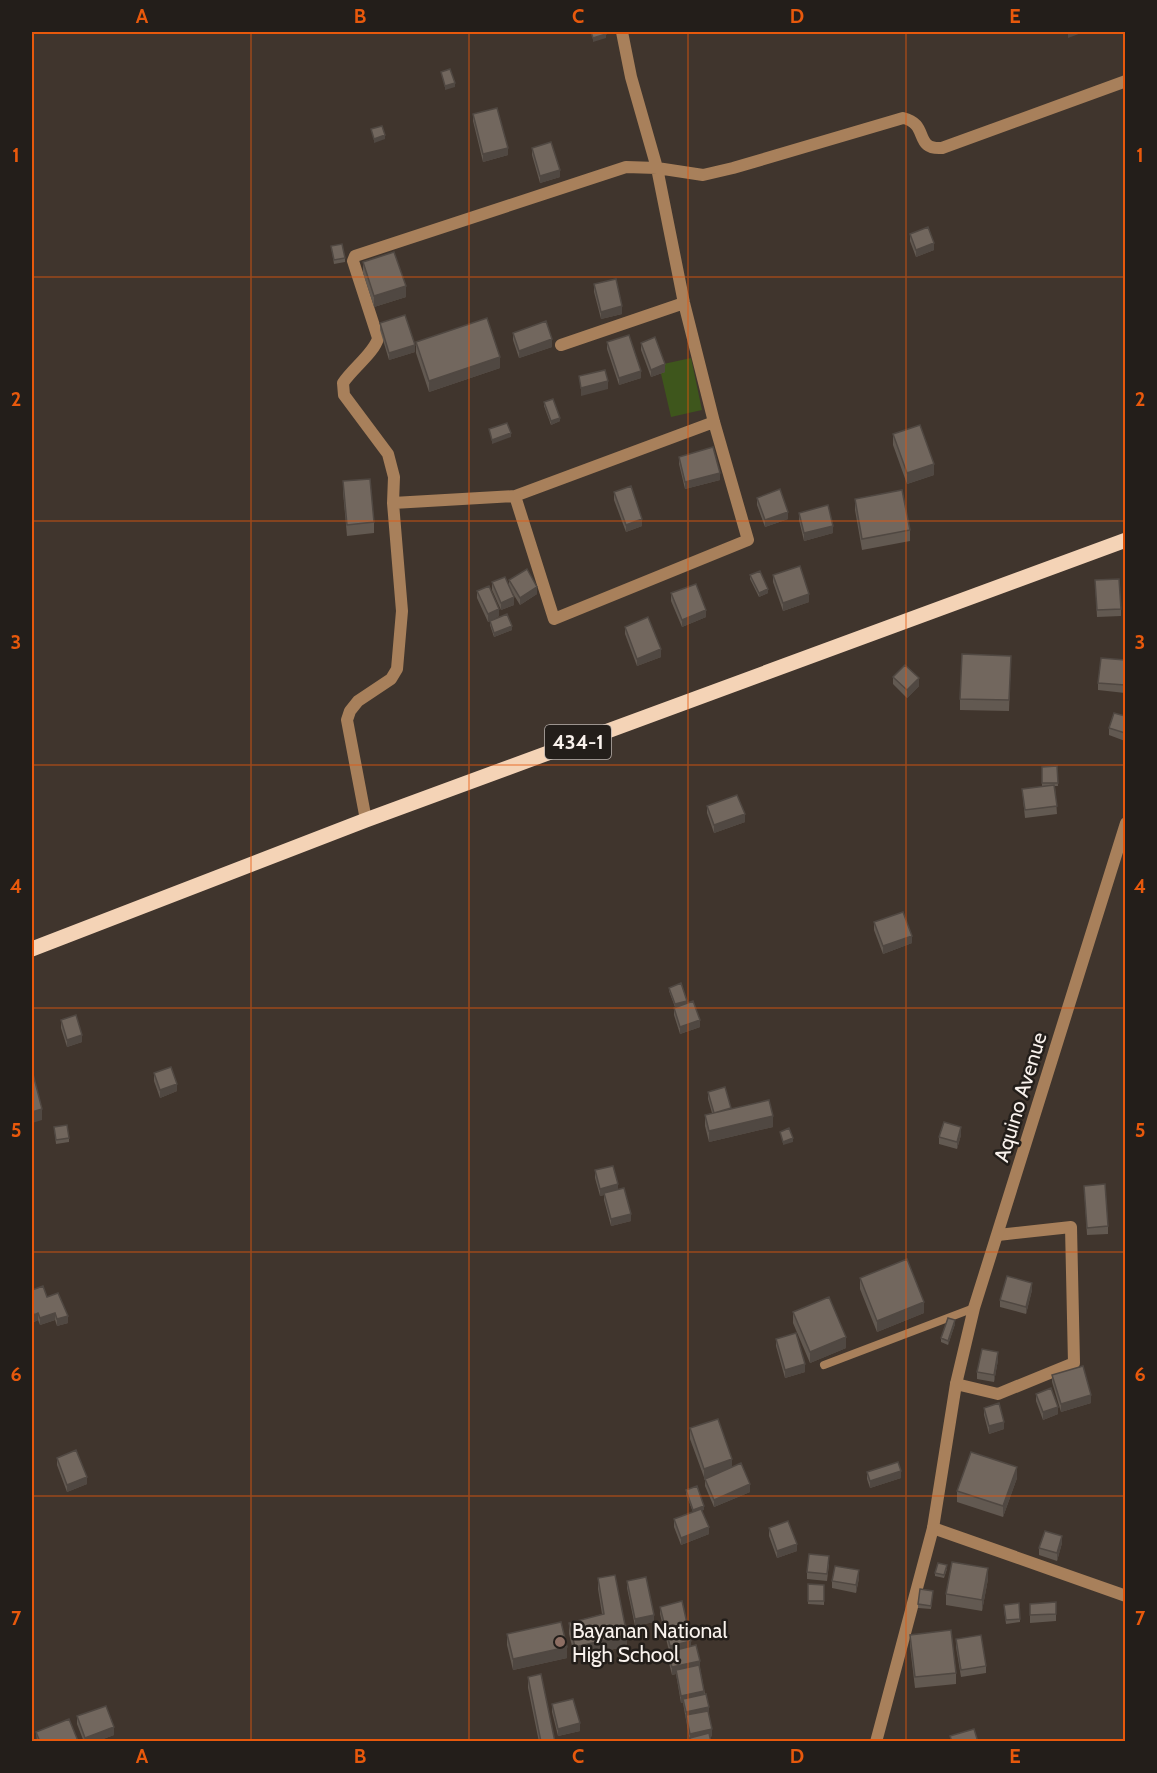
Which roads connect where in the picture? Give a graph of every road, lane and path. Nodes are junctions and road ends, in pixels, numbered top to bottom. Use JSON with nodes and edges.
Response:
{"nodes":[{"id":1,"x":622,"y":32,"type":"edge"},
{"id":2,"x":1125,"y":81,"type":"edge"},
{"id":3,"x":657,"y":168,"type":"junction"},
{"id":4,"x":684,"y":303,"type":"junction"},
{"id":5,"x":561,"y":345,"type":"dead end"},
{"id":6,"x":714,"y":422,"type":"junction"},
{"id":7,"x":515,"y":496,"type":"junction"},
{"id":8,"x":393,"y":504,"type":"junction"},
{"id":9,"x":1125,"y":540,"type":"edge"},
{"id":10,"x":366,"y":820,"type":"junction"},
{"id":11,"x":1125,"y":823,"type":"edge"},
{"id":12,"x":32,"y":949,"type":"edge"},
{"id":13,"x":998,"y":1235,"type":"junction"},
{"id":14,"x":974,"y":1308,"type":"junction"},
{"id":15,"x":824,"y":1365,"type":"dead end"},
{"id":16,"x":956,"y":1384,"type":"junction"},
{"id":17,"x":933,"y":1528,"type":"junction"},
{"id":18,"x":1125,"y":1596,"type":"edge"},
{"id":19,"x":876,"y":1742,"type":"edge"}],
"edges":[{"from":1,"to":3,"type":"street"},
{"from":2,"to":3,"type":"street"},
{"from":3,"to":4,"type":"street"},
{"from":3,"to":8,"type":"street"},
{"from":4,"to":5,"type":"street"},
{"from":4,"to":6,"type":"street"},
{"from":6,"to":7,"type":"street"},
{"from":6,"to":7,"type":"street"},
{"from":7,"to":8,"type":"street"},
{"from":8,"to":10,"type":"street"},
{"from":9,"to":10,"type":"main road","number":"434-1"},
{"from":10,"to":12,"type":"main road","number":"434-1"},
{"from":11,"to":13,"type":"street","name":"Aquino Avenue"},
{"from":13,"to":14,"type":"street","name":"Aquino Avenue"},
{"from":13,"to":16,"type":"street"},
{"from":14,"to":15,"type":"lane"},
{"from":14,"to":16,"type":"street","name":"Aquino Avenue"},
{"from":16,"to":17,"type":"street","name":"Aquino Avenue"},
{"from":17,"to":18,"type":"street"},
{"from":17,"to":19,"type":"street","name":"Aquino Avenue"}]}
